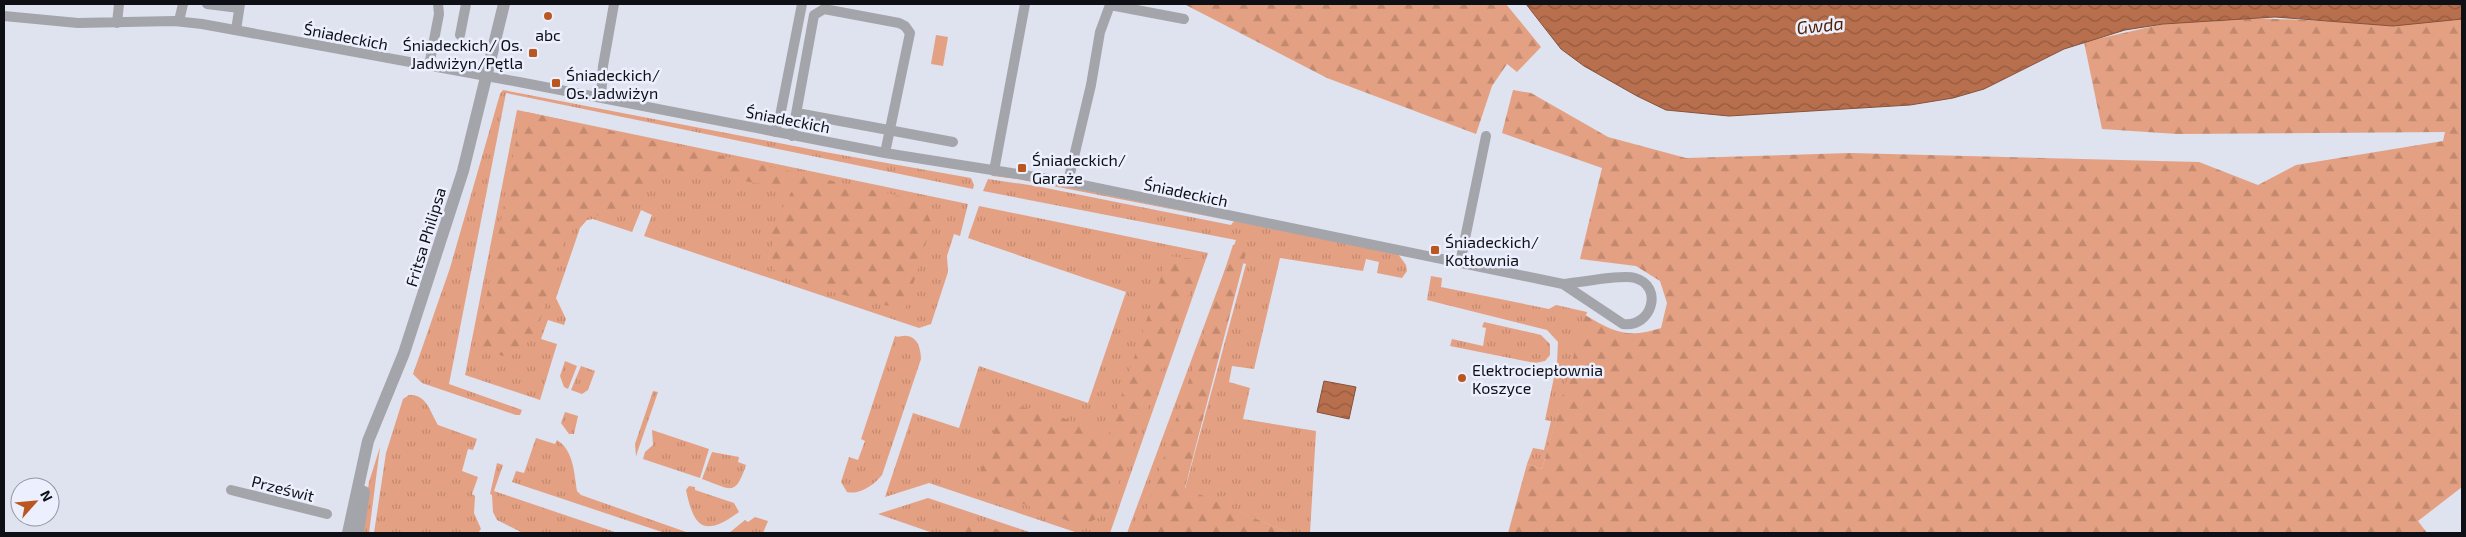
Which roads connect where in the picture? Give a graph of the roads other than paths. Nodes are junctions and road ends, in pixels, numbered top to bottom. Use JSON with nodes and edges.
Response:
{"nodes":[{"id":1,"x":119,"y":4,"type":"edge"},
{"id":2,"x":183,"y":4,"type":"edge"},
{"id":3,"x":207,"y":4,"type":"edge"},
{"id":4,"x":438,"y":4,"type":"edge"},
{"id":5,"x":466,"y":4,"type":"edge"},
{"id":6,"x":504,"y":4,"type":"edge"},
{"id":7,"x":614,"y":4,"type":"edge"},
{"id":8,"x":802,"y":4,"type":"edge"},
{"id":9,"x":1025,"y":4,"type":"edge"},
{"id":10,"x":239,"y":6,"type":"edge"},
{"id":11,"x":4,"y":16,"type":"edge"},
{"id":12,"x":1184,"y":19,"type":"dead end"},
{"id":13,"x":179,"y":21,"type":"junction"},
{"id":14,"x":117,"y":23,"type":"junction"},
{"id":15,"x":236,"y":30,"type":"junction"},
{"id":16,"x":460,"y":35,"type":"dead end"},
{"id":17,"x":429,"y":66,"type":"junction"},
{"id":18,"x":488,"y":77,"type":"junction"},
{"id":19,"x":601,"y":98,"type":"junction"},
{"id":20,"x":797,"y":113,"type":"junction"},
{"id":21,"x":889,"y":130,"type":"junction"},
{"id":22,"x":775,"y":132,"type":"junction"},
{"id":23,"x":792,"y":136,"type":"junction"},
{"id":24,"x":1486,"y":136,"type":"dead end"},
{"id":25,"x":953,"y":142,"type":"dead end"},
{"id":26,"x":885,"y":153,"type":"junction"},
{"id":27,"x":994,"y":170,"type":"junction"},
{"id":28,"x":1068,"y":182,"type":"junction"},
{"id":29,"x":1460,"y":263,"type":"junction"},
{"id":30,"x":1563,"y":284,"type":"junction"},
{"id":31,"x":385,"y":404,"type":"junction"},
{"id":32,"x":231,"y":490,"type":"dead end"},
{"id":33,"x":327,"y":514,"type":"dead end"},
{"id":34,"x":348,"y":533,"type":"edge"},
{"id":35,"x":358,"y":533,"type":"edge"}],
"edges":[{"from":1,"to":14,"type":"street"},
{"from":2,"to":13,"type":"street"},
{"from":3,"to":10,"type":"street"},
{"from":4,"to":17,"type":"street"},
{"from":5,"to":16,"type":"street"},
{"from":6,"to":18,"type":"street","name":"Fritsa Philipsa"},
{"from":7,"to":19,"type":"street"},
{"from":8,"to":22,"type":"street"},
{"from":9,"to":27,"type":"street"},
{"from":10,"to":15,"type":"street"},
{"from":11,"to":14,"type":"street","name":"Śniadeckich"},
{"from":12,"to":28,"type":"street"},
{"from":13,"to":14,"type":"street","name":"Śniadeckich"},
{"from":13,"to":15,"type":"street","name":"Śniadeckich"},
{"from":15,"to":17,"type":"street","name":"Śniadeckich"},
{"from":17,"to":18,"type":"street","name":"Śniadeckich"},
{"from":18,"to":19,"type":"street","name":"Śniadeckich"},
{"from":18,"to":31,"type":"street","name":"Fritsa Philipsa"},
{"from":19,"to":22,"type":"street","name":"Śniadeckich"},
{"from":20,"to":21,"type":"street"},
{"from":20,"to":21,"type":"street"},
{"from":20,"to":23,"type":"street"},
{"from":21,"to":25,"type":"street"},
{"from":21,"to":26,"type":"street"},
{"from":22,"to":23,"type":"street","name":"Śniadeckich"},
{"from":23,"to":26,"type":"street","name":"Śniadeckich"},
{"from":24,"to":29,"type":"street"},
{"from":26,"to":27,"type":"street","name":"Śniadeckich"},
{"from":27,"to":28,"type":"street","name":"Śniadeckich"},
{"from":28,"to":29,"type":"street","name":"Śniadeckich"},
{"from":29,"to":30,"type":"street","name":"Śniadeckich"},
{"from":30,"to":30,"type":"street"},
{"from":31,"to":34,"type":"street","name":"Fritsa Philipsa"},
{"from":31,"to":35,"type":"street","name":"Fritsa Philipsa"},
{"from":32,"to":33,"type":"street","name":"Prześwit"}]}
